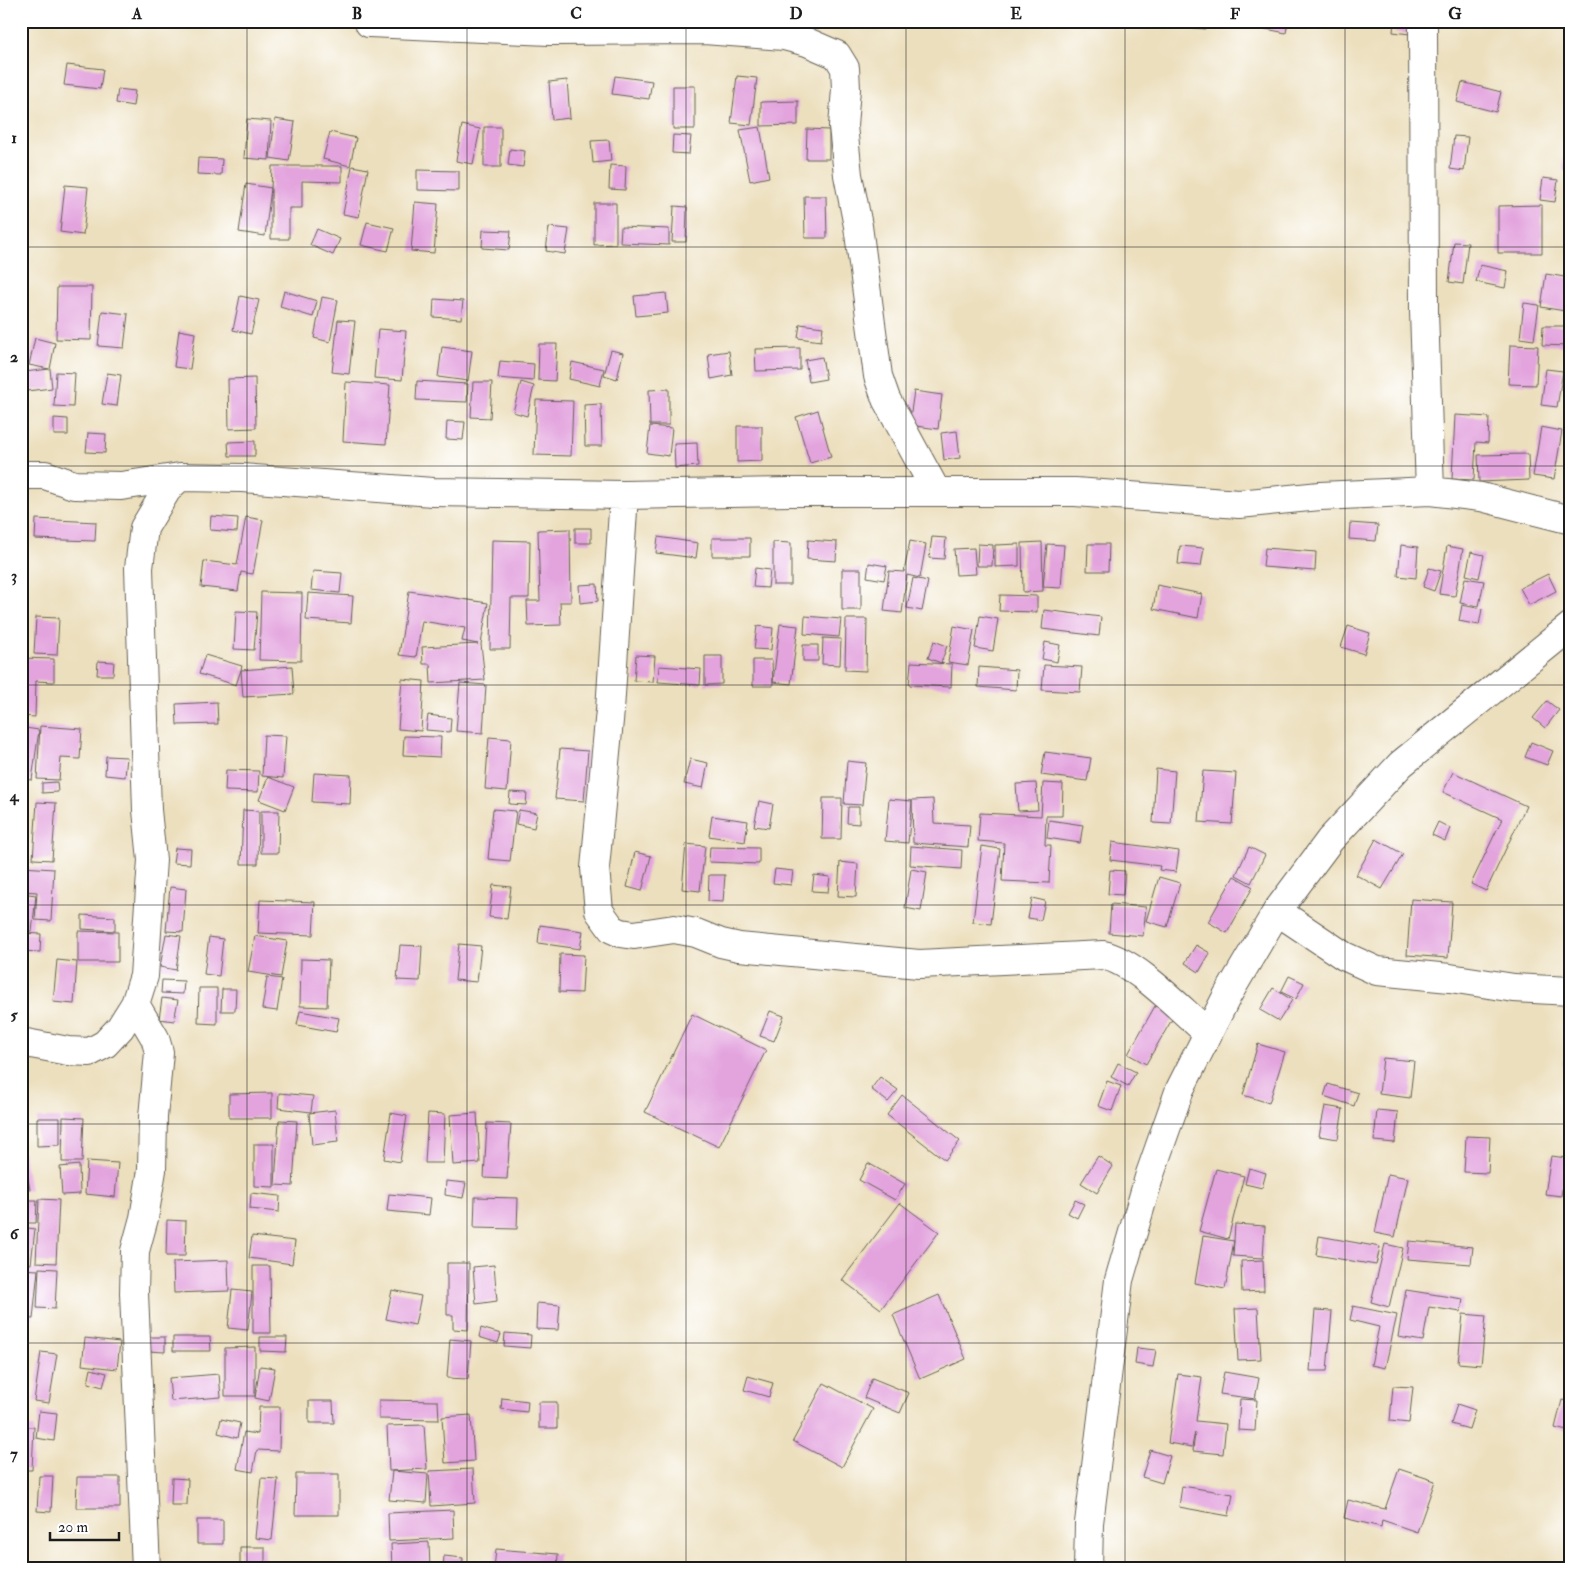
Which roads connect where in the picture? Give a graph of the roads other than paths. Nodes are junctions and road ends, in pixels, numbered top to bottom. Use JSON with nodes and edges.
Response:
{"nodes":[{"id":1,"x":1424,"y":21,"type":"edge"},
{"id":2,"x":370,"y":23,"type":"dead end"},
{"id":3,"x":21,"y":475,"type":"edge"},
{"id":4,"x":180,"y":477,"type":"junction"},
{"id":5,"x":936,"y":491,"type":"junction"},
{"id":6,"x":1430,"y":491,"type":"junction"},
{"id":7,"x":624,"y":495,"type":"junction"},
{"id":8,"x":1571,"y":520,"type":"edge"},
{"id":9,"x":1571,"y":626,"type":"edge"},
{"id":10,"x":1277,"y":911,"type":"junction"},
{"id":11,"x":1571,"y":991,"type":"edge"},
{"id":12,"x":135,"y":1004,"type":"junction"},
{"id":13,"x":1208,"y":1033,"type":"junction"},
{"id":14,"x":21,"y":1042,"type":"edge"},
{"id":15,"x":146,"y":1569,"type":"edge"},
{"id":16,"x":1088,"y":1569,"type":"edge"}],
"edges":[{"from":1,"to":6,"type":"street"},
{"from":2,"to":5,"type":"street"},
{"from":3,"to":4,"type":"street"},
{"from":4,"to":7,"type":"street"},
{"from":4,"to":12,"type":"street"},
{"from":5,"to":6,"type":"street"},
{"from":5,"to":7,"type":"street"},
{"from":6,"to":8,"type":"street"},
{"from":7,"to":13,"type":"street"},
{"from":9,"to":10,"type":"street"},
{"from":10,"to":11,"type":"street"},
{"from":10,"to":13,"type":"street"},
{"from":12,"to":14,"type":"street"},
{"from":12,"to":15,"type":"street"},
{"from":13,"to":16,"type":"street"}]}
